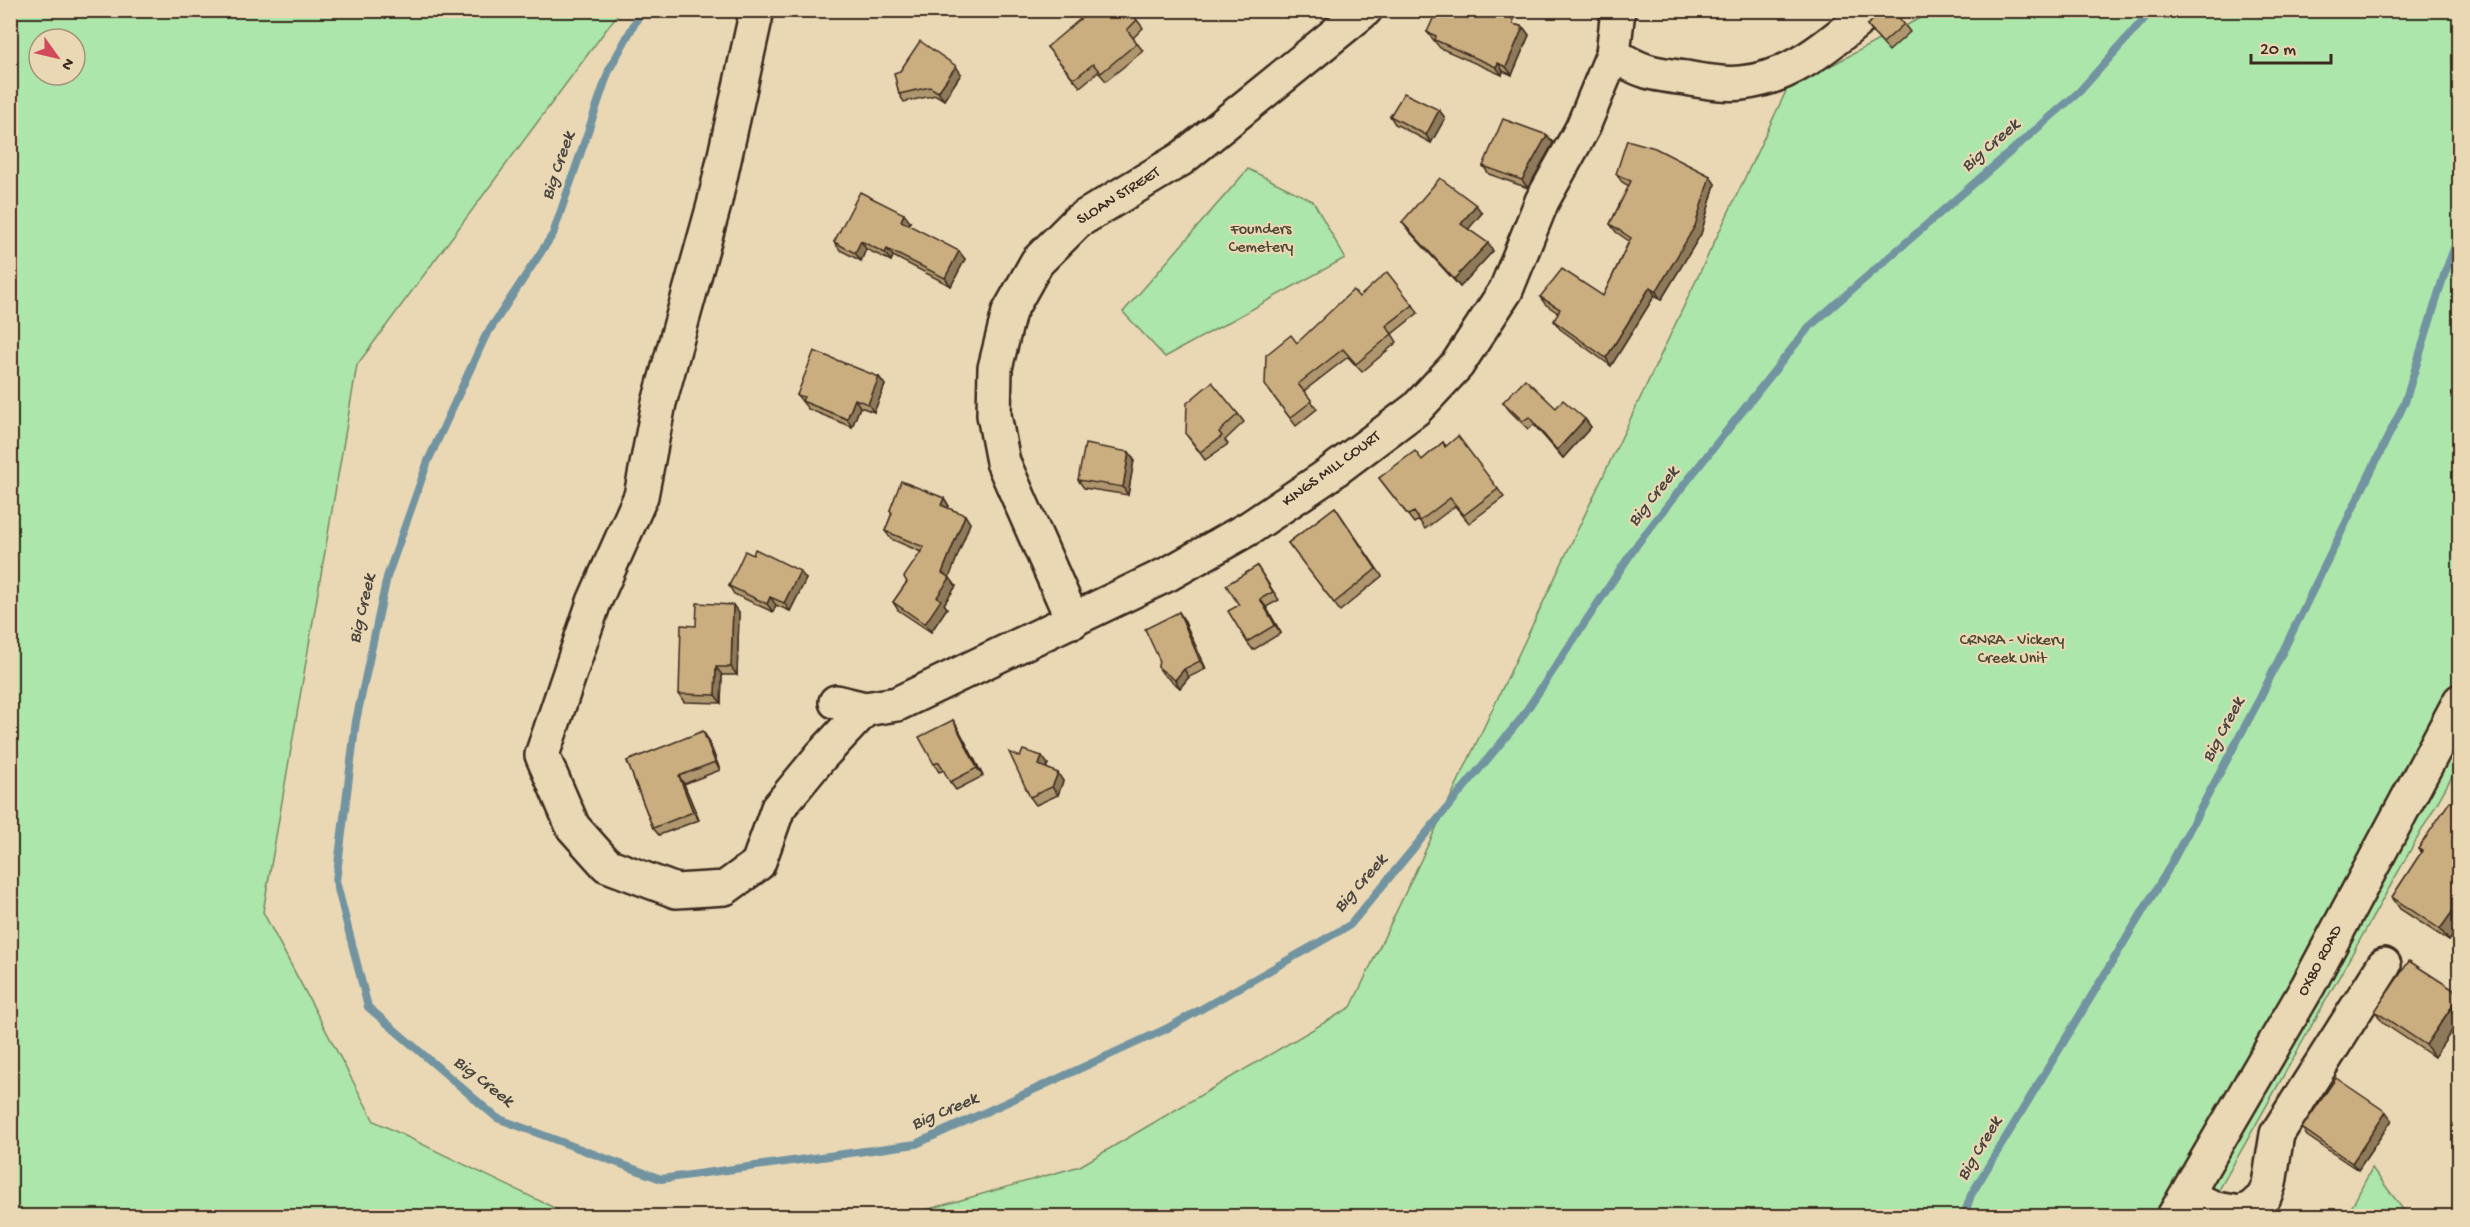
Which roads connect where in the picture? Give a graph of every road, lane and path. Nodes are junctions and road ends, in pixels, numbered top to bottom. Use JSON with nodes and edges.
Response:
{"nodes":[{"id":1,"x":757,"y":10,"type":"edge"},
{"id":2,"x":1365,"y":10,"type":"edge"},
{"id":3,"x":1617,"y":10,"type":"edge"},
{"id":4,"x":1871,"y":10,"type":"edge"},
{"id":5,"x":1613,"y":54,"type":"junction"},
{"id":6,"x":1073,"y":621,"type":"junction"},
{"id":7,"x":2460,"y":701,"type":"edge"},
{"id":8,"x":2384,"y":965,"type":"dead end"},
{"id":9,"x":2180,"y":1206,"type":"edge"}],
"edges":[{"from":1,"to":6,"type":"street","name":"KINGS MILL COURT"},
{"from":2,"to":6,"type":"street","name":"SLOAN STREET"},
{"from":3,"to":5,"type":"street","name":"KINGS MILL COURT"},
{"from":4,"to":5,"type":"street"},
{"from":5,"to":6,"type":"street","name":"KINGS MILL COURT"},
{"from":7,"to":9,"type":"street","name":"OXBO ROAD"},
{"from":8,"to":9,"type":"street"}]}
